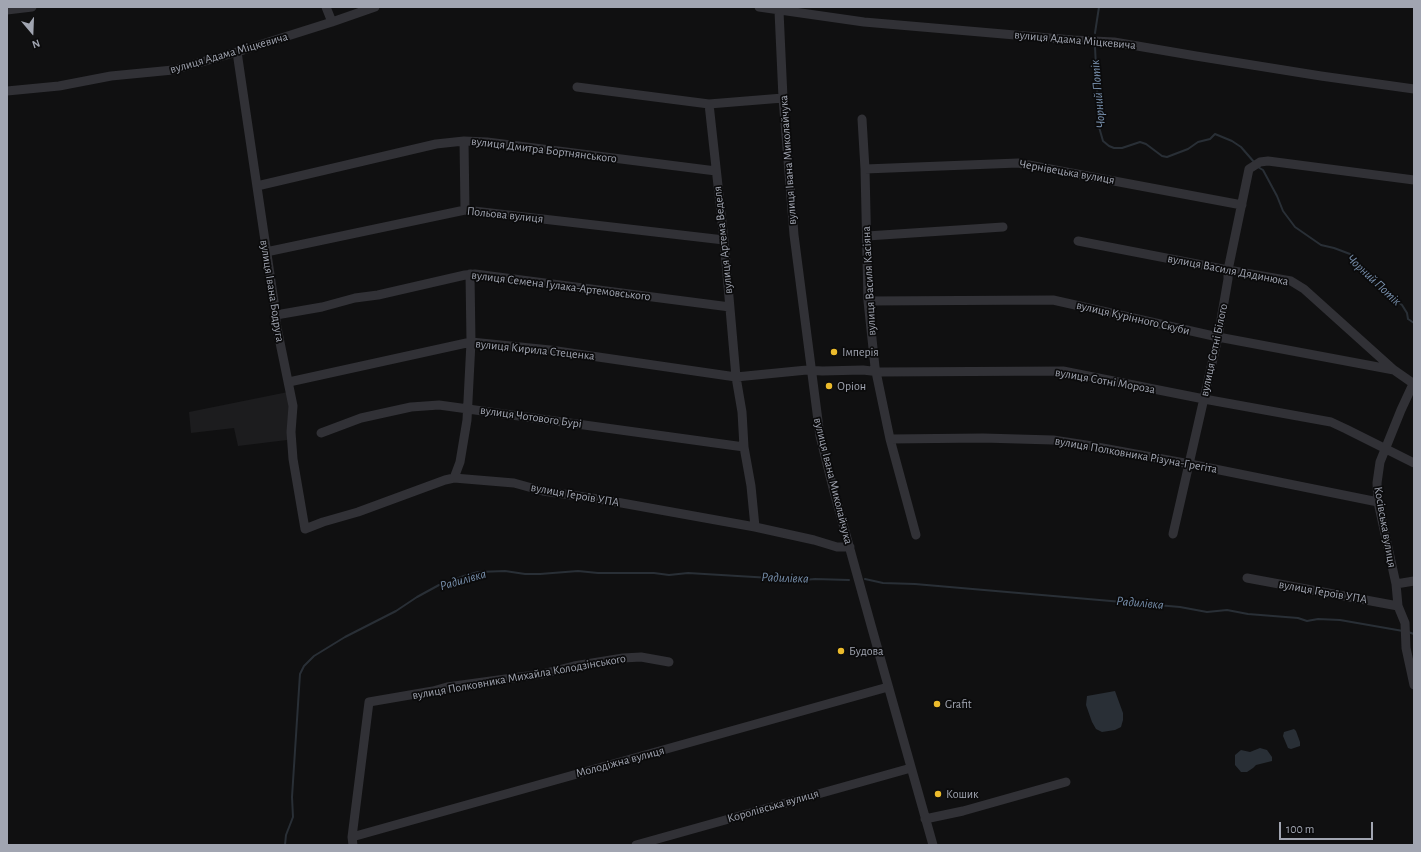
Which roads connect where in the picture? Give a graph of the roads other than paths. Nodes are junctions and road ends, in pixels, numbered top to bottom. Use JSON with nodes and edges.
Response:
{"nodes":[{"id":1,"x":32,"y":7,"type":"edge"},
{"id":2,"x":326,"y":7,"type":"edge"},
{"id":3,"x":375,"y":7,"type":"edge"},
{"id":4,"x":759,"y":7,"type":"edge"},
{"id":5,"x":7,"y":10,"type":"edge"},
{"id":6,"x":779,"y":11,"type":"junction"},
{"id":7,"x":332,"y":22,"type":"junction"},
{"id":8,"x":237,"y":52,"type":"junction"},
{"id":9,"x":577,"y":87,"type":"dead end"},
{"id":10,"x":1414,"y":88,"type":"edge"},
{"id":11,"x":7,"y":91,"type":"edge"},
{"id":12,"x":783,"y":98,"type":"junction"},
{"id":13,"x":709,"y":104,"type":"junction"},
{"id":14,"x":862,"y":119,"type":"dead end"},
{"id":15,"x":464,"y":141,"type":"junction"},
{"id":16,"x":866,"y":169,"type":"junction"},
{"id":17,"x":716,"y":171,"type":"junction"},
{"id":18,"x":1414,"y":180,"type":"edge"},
{"id":19,"x":257,"y":186,"type":"junction"},
{"id":20,"x":1242,"y":205,"type":"junction"},
{"id":21,"x":465,"y":210,"type":"junction"},
{"id":22,"x":1003,"y":227,"type":"dead end"},
{"id":23,"x":867,"y":236,"type":"junction"},
{"id":24,"x":724,"y":240,"type":"junction"},
{"id":25,"x":1078,"y":241,"type":"dead end"},
{"id":26,"x":266,"y":252,"type":"junction"},
{"id":27,"x":1228,"y":270,"type":"junction"},
{"id":28,"x":470,"y":274,"type":"junction"},
{"id":29,"x":868,"y":301,"type":"junction"},
{"id":30,"x":730,"y":307,"type":"junction"},
{"id":31,"x":276,"y":315,"type":"junction"},
{"id":32,"x":1218,"y":337,"type":"junction"},
{"id":33,"x":471,"y":342,"type":"junction"},
{"id":34,"x":810,"y":370,"type":"junction"},
{"id":35,"x":1394,"y":370,"type":"junction"},
{"id":36,"x":876,"y":371,"type":"junction"},
{"id":37,"x":736,"y":377,"type":"junction"},
{"id":38,"x":289,"y":382,"type":"junction"},
{"id":39,"x":1414,"y":383,"type":"edge"},
{"id":40,"x":1204,"y":399,"type":"junction"},
{"id":41,"x":467,"y":408,"type":"junction"},
{"id":42,"x":321,"y":433,"type":"dead end"},
{"id":43,"x":890,"y":439,"type":"junction"},
{"id":44,"x":744,"y":447,"type":"junction"},
{"id":45,"x":1386,"y":449,"type":"junction"},
{"id":46,"x":1190,"y":464,"type":"junction"},
{"id":47,"x":1414,"y":464,"type":"edge"},
{"id":48,"x":454,"y":478,"type":"junction"},
{"id":49,"x":1378,"y":502,"type":"junction"},
{"id":50,"x":755,"y":527,"type":"junction"},
{"id":51,"x":305,"y":529,"type":"joint"},
{"id":52,"x":1173,"y":534,"type":"dead end"},
{"id":53,"x":916,"y":535,"type":"dead end"},
{"id":54,"x":850,"y":547,"type":"junction"},
{"id":55,"x":1247,"y":578,"type":"dead end"},
{"id":56,"x":1414,"y":582,"type":"edge"},
{"id":57,"x":1396,"y":584,"type":"junction"},
{"id":58,"x":1398,"y":606,"type":"junction"},
{"id":59,"x":1403,"y":617,"type":"junction"},
{"id":60,"x":1414,"y":621,"type":"edge"},
{"id":61,"x":670,"y":662,"type":"dead end"},
{"id":62,"x":1414,"y":685,"type":"edge"},
{"id":63,"x":888,"y":687,"type":"junction"},
{"id":64,"x":911,"y":768,"type":"junction"},
{"id":65,"x":1066,"y":782,"type":"dead end"},
{"id":66,"x":926,"y":820,"type":"junction"},
{"id":67,"x":353,"y":841,"type":"edge"},
{"id":68,"x":636,"y":845,"type":"edge"},
{"id":69,"x":933,"y":845,"type":"edge"}],
"edges":[{"from":1,"to":5,"type":"street"},
{"from":2,"to":7,"type":"street"},
{"from":3,"to":7,"type":"street","name":"вулиця Адама Міцкевича"},
{"from":4,"to":6,"type":"street","name":"вулиця Адама Міцкевича"},
{"from":6,"to":10,"type":"street","name":"вулиця Адама Міцкевича"},
{"from":6,"to":12,"type":"street","name":"вулиця Івана Миколайчука"},
{"from":7,"to":8,"type":"street","name":"вулиця Адама Міцкевича"},
{"from":8,"to":11,"type":"street","name":"вулиця Адама Міцкевича"},
{"from":8,"to":19,"type":"street","name":"вулиця Івана Бодруга"},
{"from":9,"to":13,"type":"street"},
{"from":12,"to":13,"type":"street"},
{"from":12,"to":34,"type":"street","name":"вулиця Івана Миколайчука"},
{"from":13,"to":17,"type":"street","name":"вулиця Артема Веделя"},
{"from":14,"to":16,"type":"street","name":"вулиця Василя Касіяна"},
{"from":15,"to":17,"type":"street","name":"вулиця Дмитра Бортнянського"},
{"from":15,"to":19,"type":"street","name":"вулиця Дмитра Бортнянського"},
{"from":15,"to":21,"type":"street"},
{"from":16,"to":20,"type":"street","name":"Чернівецька вулиця"},
{"from":16,"to":23,"type":"street","name":"вулиця Василя Касіяна"},
{"from":17,"to":24,"type":"street","name":"вулиця Артема Веделя"},
{"from":18,"to":20,"type":"street","name":"вулиця Сотні Білого"},
{"from":19,"to":26,"type":"street","name":"вулиця Івана Бодруга"},
{"from":20,"to":27,"type":"street","name":"вулиця Сотні Білого"},
{"from":21,"to":24,"type":"street","name":"Польова вулиця"},
{"from":21,"to":26,"type":"street","name":"Польова вулиця"},
{"from":22,"to":23,"type":"street"},
{"from":23,"to":29,"type":"street","name":"вулиця Василя Касіяна"},
{"from":24,"to":30,"type":"street","name":"вулиця Артема Веделя"},
{"from":25,"to":27,"type":"street","name":"вулиця Василя Дядинюка"},
{"from":26,"to":31,"type":"street","name":"вулиця Івана Бодруга"},
{"from":27,"to":32,"type":"street","name":"вулиця Сотні Білого"},
{"from":27,"to":35,"type":"street","name":"вулиця Василя Дядинюка"},
{"from":28,"to":30,"type":"street","name":"вулиця Семена Гулака-Артемовського"},
{"from":28,"to":31,"type":"street","name":"вулиця Семена Гулака-Артемовського"},
{"from":28,"to":33,"type":"street"},
{"from":29,"to":32,"type":"street","name":"вулиця Курінного Скуби"},
{"from":29,"to":36,"type":"street","name":"вулиця Василя Касіяна"},
{"from":30,"to":37,"type":"street","name":"вулиця Артема Веделя"},
{"from":31,"to":38,"type":"street","name":"вулиця Івана Бодруга"},
{"from":32,"to":35,"type":"street","name":"вулиця Курінного Скуби"},
{"from":32,"to":40,"type":"street","name":"вулиця Сотні Білого"},
{"from":33,"to":37,"type":"street","name":"вулиця Кирила Стеценка"},
{"from":33,"to":38,"type":"street","name":"вулиця Кирила Стеценка"},
{"from":33,"to":41,"type":"street"},
{"from":34,"to":36,"type":"street","name":"вулиця Сотні Мороза"},
{"from":34,"to":37,"type":"street","name":"вулиця Сотні Мороза"},
{"from":34,"to":54,"type":"street","name":"вулиця Івана Миколайчука"},
{"from":35,"to":39,"type":"street","name":"вулиця Василя Дядинюка"},
{"from":36,"to":40,"type":"street","name":"вулиця Сотні Мороза"},
{"from":36,"to":43,"type":"street","name":"вулиця Василя Касіяна"},
{"from":37,"to":44,"type":"street","name":"вулиця Артема Веделя"},
{"from":38,"to":51,"type":"street","name":"вулиця Івана Бодруга"},
{"from":39,"to":45,"type":"street","name":"Косівська вулиця"},
{"from":40,"to":45,"type":"street","name":"вулиця Сотні Мороза"},
{"from":40,"to":46,"type":"street","name":"вулиця Сотні Білого"},
{"from":41,"to":42,"type":"street","name":"вулиця Чотового Бурі"},
{"from":41,"to":44,"type":"street","name":"вулиця Чотового Бурі"},
{"from":41,"to":48,"type":"street"},
{"from":43,"to":46,"type":"street","name":"вулиця Полковника Різуна-Грегіта"},
{"from":43,"to":53,"type":"street","name":"вулиця Василя Касіяна"},
{"from":44,"to":50,"type":"street","name":"вулиця Артема Веделя"},
{"from":45,"to":47,"type":"street","name":"вулиця Сотні Мороза"},
{"from":45,"to":49,"type":"street","name":"Косівська вулиця"},
{"from":46,"to":49,"type":"street","name":"вулиця Полковника Різуна-Грегіта"},
{"from":46,"to":52,"type":"street","name":"вулиця Сотні Білого"},
{"from":48,"to":50,"type":"street","name":"вулиця Героїв УПА"},
{"from":48,"to":51,"type":"street","name":"вулиця Героїв УПА"},
{"from":49,"to":57,"type":"street","name":"Косівська вулиця"},
{"from":50,"to":54,"type":"street","name":"вулиця Героїв УПА"},
{"from":54,"to":63,"type":"street","name":"вулиця Івана Миколайчука"},
{"from":55,"to":58,"type":"street","name":"вулиця Героїв УПА"},
{"from":56,"to":57,"type":"street"},
{"from":57,"to":58,"type":"street","name":"Косівська вулиця"},
{"from":58,"to":59,"type":"street","name":"Косівська вулиця"},
{"from":59,"to":60,"type":"street"},
{"from":59,"to":62,"type":"street","name":"Косівська вулиця"},
{"from":61,"to":67,"type":"street","name":"вулиця Полковника Михайла Колодзінського"},
{"from":63,"to":64,"type":"street","name":"вулиця Івана Миколайчука"},
{"from":63,"to":67,"type":"street","name":"Молодіжна вулиця"},
{"from":64,"to":66,"type":"street","name":"вулиця Івана Миколайчука"},
{"from":64,"to":68,"type":"street","name":"Королівська вулиця"},
{"from":65,"to":66,"type":"street"},
{"from":66,"to":69,"type":"street","name":"вулиця Івана Миколайчука"}]}
